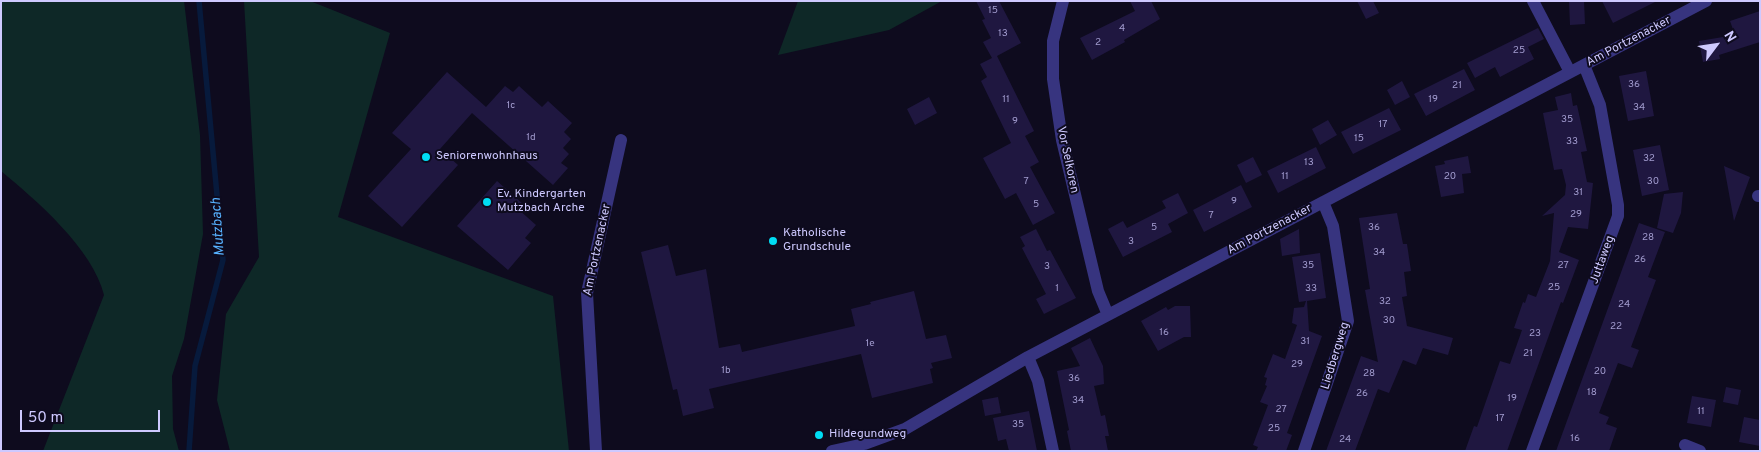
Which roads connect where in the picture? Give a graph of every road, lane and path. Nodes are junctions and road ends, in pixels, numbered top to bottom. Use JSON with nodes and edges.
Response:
{"nodes":[{"id":1,"x":1063,"y":1,"type":"edge"},
{"id":2,"x":1533,"y":1,"type":"edge"},
{"id":3,"x":1706,"y":1,"type":"edge"},
{"id":4,"x":1584,"y":65,"type":"junction"},
{"id":5,"x":1570,"y":72,"type":"junction"},
{"id":6,"x":622,"y":140,"type":"dead end"},
{"id":7,"x":1323,"y":202,"type":"junction"},
{"id":8,"x":1108,"y":315,"type":"junction"},
{"id":9,"x":1028,"y":357,"type":"junction"},
{"id":10,"x":1685,"y":445,"type":"dead end"},
{"id":11,"x":596,"y":451,"type":"edge"},
{"id":12,"x":832,"y":451,"type":"edge"},
{"id":13,"x":1053,"y":451,"type":"edge"},
{"id":14,"x":1304,"y":451,"type":"edge"},
{"id":15,"x":1532,"y":451,"type":"edge"},
{"id":16,"x":1700,"y":451,"type":"edge"}],
"edges":[{"from":1,"to":8,"type":"street","name":"Vor Selkoren"},
{"from":2,"to":5,"type":"street"},
{"from":3,"to":4,"type":"street","name":"Am Portzenacker"},
{"from":4,"to":5,"type":"street","name":"Am Portzenacker"},
{"from":4,"to":15,"type":"street","name":"Juttaweg"},
{"from":5,"to":7,"type":"street","name":"Am Portzenacker"},
{"from":6,"to":11,"type":"street","name":"Am Portzenacker"},
{"from":7,"to":8,"type":"street","name":"Am Portzenacker"},
{"from":7,"to":14,"type":"street","name":"Liedbergweg"},
{"from":8,"to":9,"type":"street","name":"Am Portzenacker"},
{"from":9,"to":12,"type":"street","name":"Am Portzenacker"},
{"from":9,"to":13,"type":"street"},
{"from":10,"to":16,"type":"street"}]}
